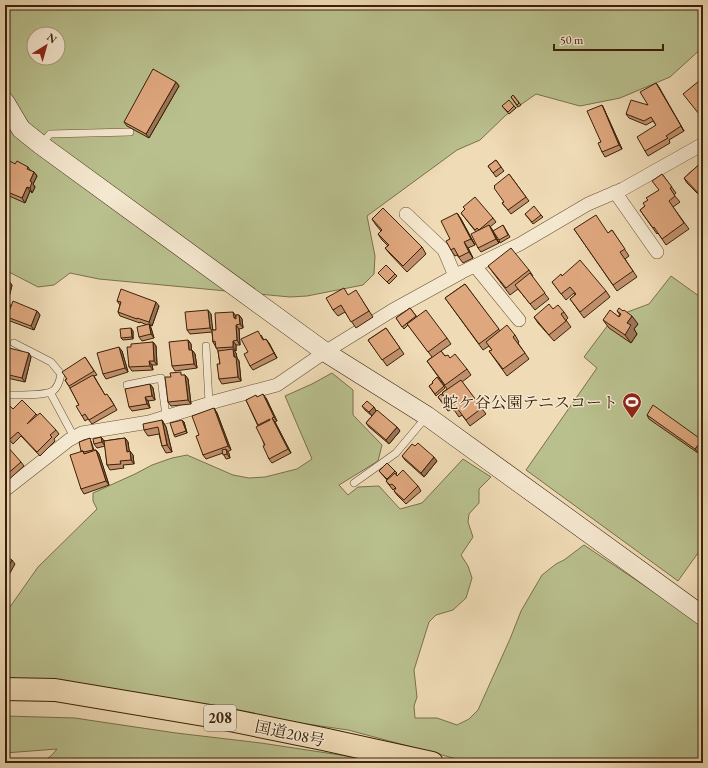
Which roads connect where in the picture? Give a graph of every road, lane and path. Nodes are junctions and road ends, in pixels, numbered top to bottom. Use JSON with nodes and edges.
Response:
{"nodes":[{"id":1,"x":5,"y":102,"type":"edge"},
{"id":2,"x":130,"y":132,"type":"edge"},
{"id":3,"x":703,"y":144,"type":"edge"},
{"id":4,"x":41,"y":145,"type":"junction"},
{"id":5,"x":616,"y":192,"type":"junction"},
{"id":6,"x":406,"y":214,"type":"dead end"},
{"id":7,"x":657,"y":252,"type":"dead end"},
{"id":8,"x":475,"y":266,"type":"junction"},
{"id":9,"x":455,"y":276,"type":"junction"},
{"id":10,"x":519,"y":320,"type":"dead end"},
{"id":11,"x":14,"y":343,"type":"dead end"},
{"id":12,"x":206,"y":346,"type":"dead end"},
{"id":13,"x":325,"y":352,"type":"junction"},
{"id":14,"x":127,"y":385,"type":"dead end"},
{"id":15,"x":50,"y":392,"type":"junction"},
{"id":16,"x":5,"y":396,"type":"edge"},
{"id":17,"x":209,"y":403,"type":"junction"},
{"id":18,"x":166,"y":416,"type":"junction"},
{"id":19,"x":427,"y":416,"type":"junction"},
{"id":20,"x":74,"y":437,"type":"junction"},
{"id":21,"x":354,"y":483,"type":"dead end"},
{"id":22,"x":5,"y":490,"type":"edge"},
{"id":23,"x":703,"y":616,"type":"edge"},
{"id":24,"x":5,"y":689,"type":"edge"},
{"id":25,"x":432,"y":763,"type":"edge"}],
"edges":[{"from":1,"to":4,"type":"street"},
{"from":2,"to":4,"type":"lane"},
{"from":3,"to":5,"type":"street"},
{"from":4,"to":13,"type":"street"},
{"from":5,"to":7,"type":"street"},
{"from":5,"to":8,"type":"street"},
{"from":6,"to":9,"type":"street"},
{"from":8,"to":9,"type":"street"},
{"from":8,"to":10,"type":"street"},
{"from":9,"to":13,"type":"street"},
{"from":11,"to":15,"type":"lane"},
{"from":12,"to":17,"type":"lane"},
{"from":13,"to":17,"type":"street"},
{"from":13,"to":19,"type":"street"},
{"from":14,"to":18,"type":"lane"},
{"from":15,"to":16,"type":"lane"},
{"from":15,"to":20,"type":"lane"},
{"from":17,"to":18,"type":"street"},
{"from":18,"to":20,"type":"street"},
{"from":19,"to":21,"type":"lane"},
{"from":19,"to":23,"type":"street"},
{"from":20,"to":22,"type":"street"},
{"from":24,"to":25,"type":"highway","name":"国道208号","number":"208"}]}
